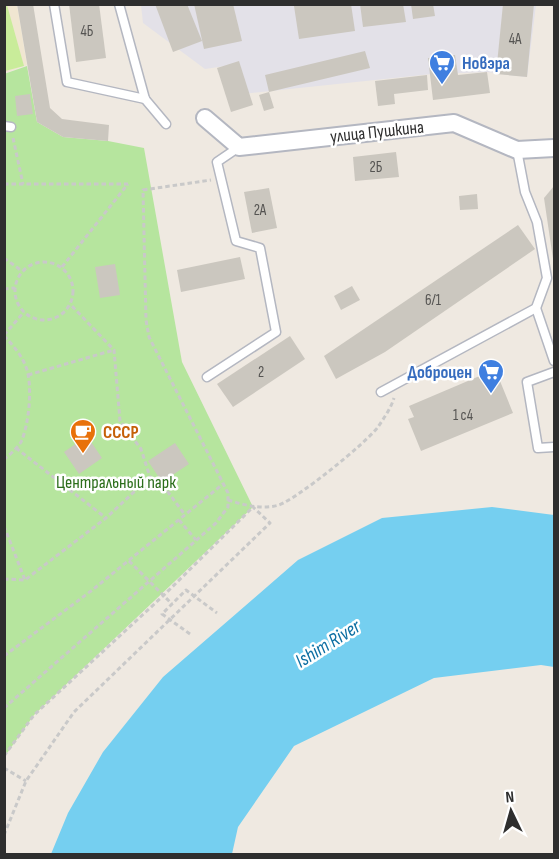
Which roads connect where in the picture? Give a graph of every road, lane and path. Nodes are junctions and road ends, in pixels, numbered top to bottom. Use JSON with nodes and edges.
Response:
{"nodes":[{"id":1,"x":54,"y":4,"type":"edge"},
{"id":2,"x":119,"y":4,"type":"edge"},
{"id":3,"x":145,"y":99,"type":"junction"},
{"id":4,"x":205,"y":118,"type":"dead end"},
{"id":5,"x":166,"y":124,"type":"dead end"},
{"id":6,"x":8,"y":127,"type":"edge"},
{"id":7,"x":239,"y":147,"type":"junction"},
{"id":8,"x":555,"y":148,"type":"edge"},
{"id":9,"x":517,"y":150,"type":"junction"},
{"id":10,"x":221,"y":178,"type":"junction"},
{"id":11,"x":4,"y":184,"type":"edge"},
{"id":12,"x":23,"y":184,"type":"junction"},
{"id":13,"x":4,"y":258,"type":"edge"},
{"id":14,"x":61,"y":268,"type":"junction"},
{"id":15,"x":22,"y":271,"type":"junction"},
{"id":16,"x":15,"y":288,"type":"junction"},
{"id":17,"x":4,"y":289,"type":"edge"},
{"id":18,"x":70,"y":304,"type":"junction"},
{"id":19,"x":536,"y":308,"type":"junction"},
{"id":20,"x":24,"y":312,"type":"junction"},
{"id":21,"x":4,"y":336,"type":"edge"},
{"id":22,"x":114,"y":350,"type":"junction"},
{"id":23,"x":555,"y":361,"type":"edge"},
{"id":24,"x":555,"y":372,"type":"edge"},
{"id":25,"x":28,"y":375,"type":"junction"},
{"id":26,"x":207,"y":377,"type":"dead end"},
{"id":27,"x":399,"y":382,"type":"junction"},
{"id":28,"x":381,"y":392,"type":"dead end"},
{"id":29,"x":555,"y":447,"type":"edge"},
{"id":30,"x":16,"y":448,"type":"junction"},
{"id":31,"x":4,"y":459,"type":"edge"},
{"id":32,"x":150,"y":477,"type":"junction"},
{"id":33,"x":223,"y":484,"type":"junction"},
{"id":34,"x":228,"y":500,"type":"junction"},
{"id":35,"x":253,"y":507,"type":"junction"},
{"id":36,"x":185,"y":515,"type":"junction"},
{"id":37,"x":106,"y":518,"type":"junction"},
{"id":38,"x":179,"y":520,"type":"junction"},
{"id":39,"x":4,"y":526,"type":"edge"},
{"id":40,"x":196,"y":540,"type":"junction"},
{"id":41,"x":129,"y":561,"type":"junction"},
{"id":42,"x":4,"y":579,"type":"edge"},
{"id":43,"x":25,"y":580,"type":"junction"},
{"id":44,"x":149,"y":582,"type":"junction"},
{"id":45,"x":163,"y":596,"type":"junction"},
{"id":46,"x":194,"y":597,"type":"junction"},
{"id":47,"x":172,"y":604,"type":"junction"},
{"id":48,"x":217,"y":613,"type":"dead end"},
{"id":49,"x":170,"y":621,"type":"junction"},
{"id":50,"x":190,"y":634,"type":"dead end"},
{"id":51,"x":4,"y":656,"type":"edge"},
{"id":52,"x":5,"y":706,"type":"edge"},
{"id":53,"x":4,"y":756,"type":"edge"},
{"id":54,"x":4,"y":768,"type":"edge"},
{"id":55,"x":26,"y":781,"type":"junction"},
{"id":56,"x":4,"y":835,"type":"edge"}],
"edges":[{"from":1,"to":3,"type":"lane"},
{"from":2,"to":3,"type":"lane"},
{"from":3,"to":5,"type":"lane"},
{"from":4,"to":7,"type":"street"},
{"from":6,"to":12,"type":"path"},
{"from":7,"to":9,"type":"street","name":"улица Пушкина"},
{"from":7,"to":10,"type":"lane"},
{"from":8,"to":9,"type":"street","name":"улица Пушкина"},
{"from":9,"to":19,"type":"lane"},
{"from":10,"to":26,"type":"lane"},
{"from":10,"to":33,"type":"path"},
{"from":11,"to":12,"type":"path"},
{"from":12,"to":14,"type":"path"},
{"from":13,"to":15,"type":"path"},
{"from":14,"to":15,"type":"path"},
{"from":14,"to":18,"type":"path"},
{"from":15,"to":16,"type":"path"},
{"from":16,"to":17,"type":"path"},
{"from":16,"to":20,"type":"path"},
{"from":18,"to":20,"type":"path"},
{"from":18,"to":22,"type":"path"},
{"from":19,"to":23,"type":"lane"},
{"from":19,"to":27,"type":"lane"},
{"from":20,"to":21,"type":"path"},
{"from":21,"to":25,"type":"path"},
{"from":22,"to":25,"type":"path"},
{"from":22,"to":32,"type":"path"},
{"from":24,"to":29,"type":"lane"},
{"from":25,"to":30,"type":"path"},
{"from":27,"to":28,"type":"lane"},
{"from":27,"to":35,"type":"path"},
{"from":30,"to":31,"type":"path"},
{"from":30,"to":37,"type":"path"},
{"from":32,"to":36,"type":"path"},
{"from":32,"to":37,"type":"path"},
{"from":33,"to":34,"type":"path"},
{"from":33,"to":36,"type":"path"},
{"from":34,"to":35,"type":"path"},
{"from":34,"to":40,"type":"path"},
{"from":35,"to":45,"type":"path"},
{"from":35,"to":46,"type":"path"},
{"from":36,"to":38,"type":"path"},
{"from":37,"to":43,"type":"path"},
{"from":38,"to":40,"type":"path"},
{"from":38,"to":41,"type":"path"},
{"from":39,"to":43,"type":"path"},
{"from":40,"to":44,"type":"path"},
{"from":41,"to":44,"type":"path"},
{"from":41,"to":51,"type":"path"},
{"from":42,"to":43,"type":"path"},
{"from":44,"to":45,"type":"path"},
{"from":44,"to":52,"type":"path"},
{"from":45,"to":47,"type":"path"},
{"from":45,"to":53,"type":"path"},
{"from":46,"to":47,"type":"path"},
{"from":46,"to":48,"type":"path"},
{"from":46,"to":49,"type":"path"},
{"from":47,"to":49,"type":"path"},
{"from":49,"to":50,"type":"path"},
{"from":49,"to":55,"type":"path"},
{"from":54,"to":55,"type":"path"},
{"from":55,"to":56,"type":"path"}]}
